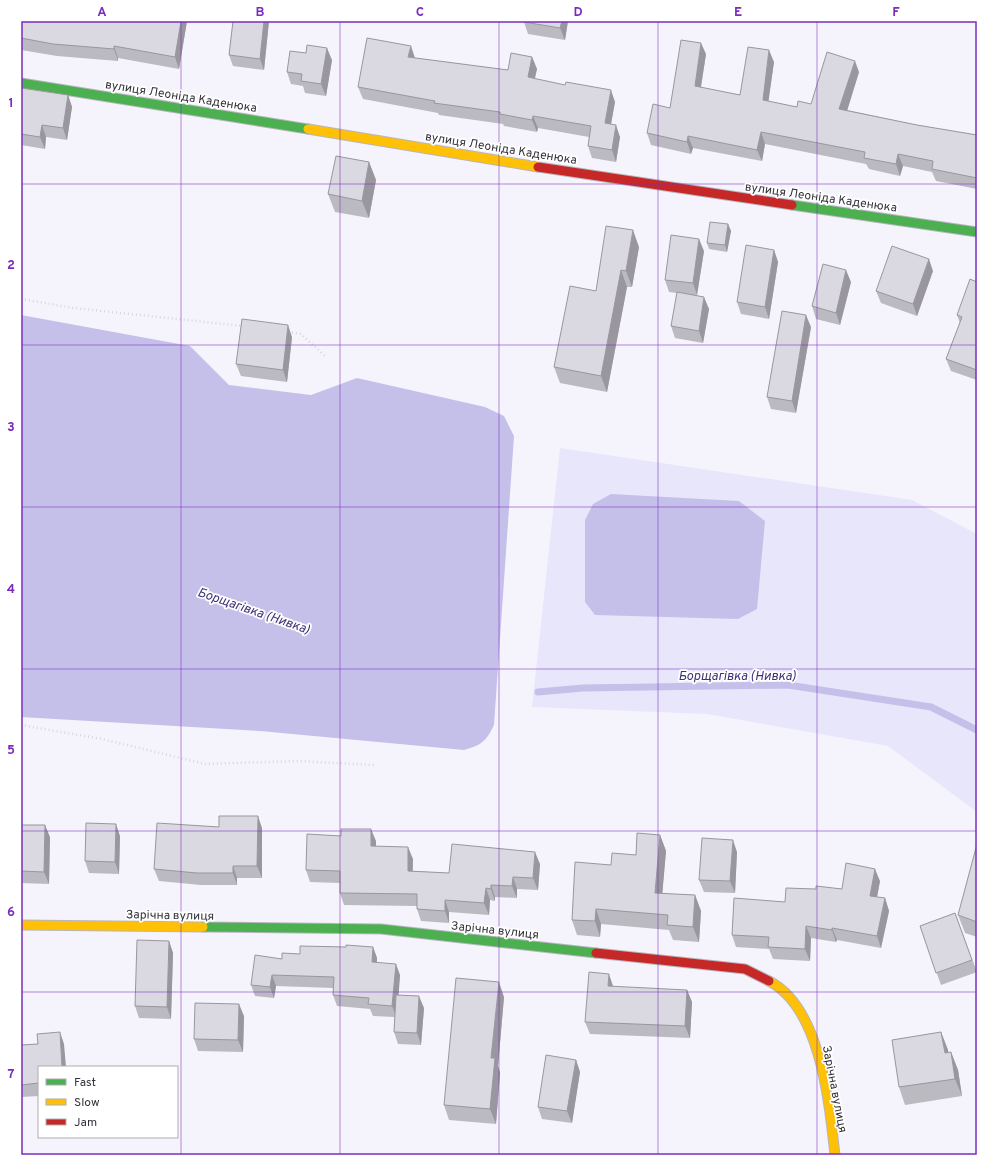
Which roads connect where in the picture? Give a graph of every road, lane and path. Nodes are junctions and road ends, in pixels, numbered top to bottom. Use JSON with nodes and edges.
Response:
{"nodes":[{"id":1,"x":21,"y":83,"type":"edge"},
{"id":2,"x":977,"y":232,"type":"edge"},
{"id":3,"x":21,"y":299,"type":"edge"},
{"id":4,"x":249,"y":327,"type":"edge"},
{"id":5,"x":286,"y":332,"type":"edge"},
{"id":6,"x":326,"y":357,"type":"dead end"},
{"id":7,"x":21,"y":725,"type":"edge"},
{"id":8,"x":374,"y":765,"type":"dead end"},
{"id":9,"x":21,"y":925,"type":"edge"},
{"id":10,"x":835,"y":1155,"type":"edge"}],
"edges":[{"from":1,"to":2,"type":"street","name":"вулиця Леоніда Каденюка"},
{"from":3,"to":4,"type":"path"},
{"from":5,"to":6,"type":"path"},
{"from":7,"to":8,"type":"path"},
{"from":9,"to":10,"type":"street","name":"Зарічна вулиця"}]}
